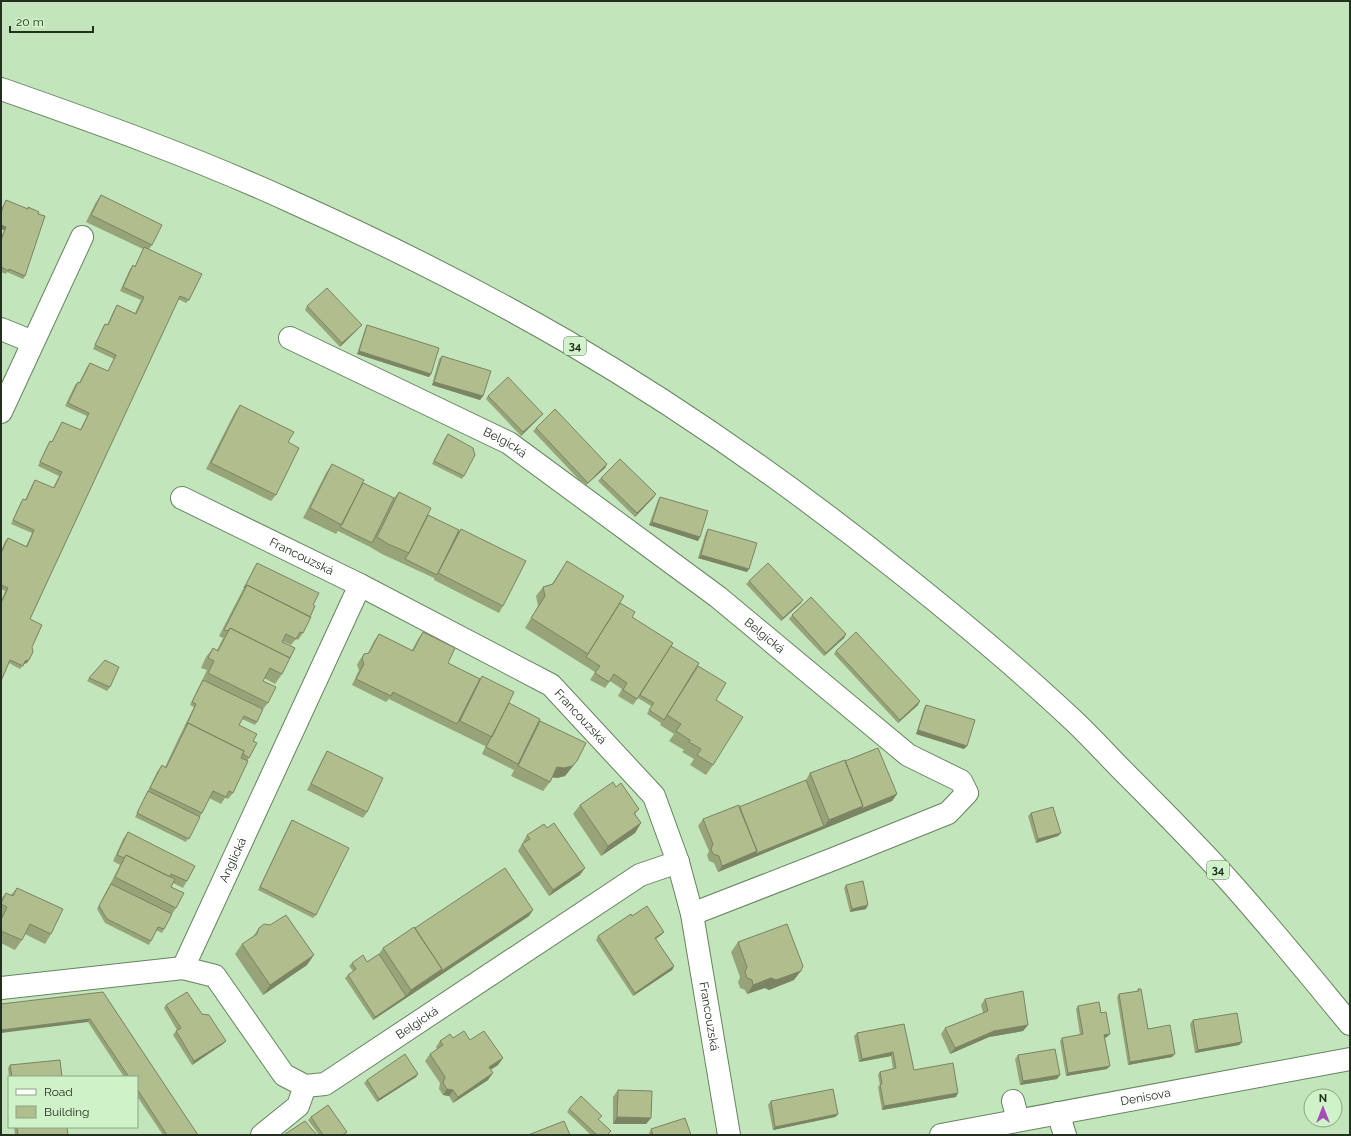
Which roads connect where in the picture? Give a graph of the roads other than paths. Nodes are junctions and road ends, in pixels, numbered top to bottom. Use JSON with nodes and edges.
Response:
{"nodes":[{"id":1,"x":1,"y":89,"type":"edge"},
{"id":2,"x":82,"y":237,"type":"dead end"},
{"id":3,"x":1,"y":329,"type":"edge"},
{"id":4,"x":290,"y":338,"type":"dead end"},
{"id":5,"x":33,"y":342,"type":"junction"},
{"id":6,"x":1,"y":412,"type":"edge"},
{"id":7,"x":182,"y":498,"type":"dead end"},
{"id":8,"x":360,"y":585,"type":"junction"},
{"id":9,"x":678,"y":862,"type":"junction"},
{"id":10,"x":692,"y":914,"type":"junction"},
{"id":11,"x":183,"y":968,"type":"junction"},
{"id":12,"x":1,"y":988,"type":"edge"},
{"id":13,"x":1350,"y":1024,"type":"edge"},
{"id":14,"x":1350,"y":1059,"type":"edge"},
{"id":15,"x":305,"y":1086,"type":"junction"},
{"id":16,"x":1058,"y":1113,"type":"junction"},
{"id":17,"x":262,"y":1135,"type":"edge"},
{"id":18,"x":729,"y":1135,"type":"edge"},
{"id":19,"x":941,"y":1135,"type":"edge"},
{"id":20,"x":1065,"y":1135,"type":"edge"}],
"edges":[{"from":1,"to":13,"type":"street","number":"34"},
{"from":2,"to":5,"type":"street"},
{"from":3,"to":5,"type":"street"},
{"from":4,"to":10,"type":"street","name":"Belgická"},
{"from":5,"to":6,"type":"street"},
{"from":7,"to":8,"type":"street","name":"Francouzská"},
{"from":8,"to":9,"type":"street","name":"Francouzská"},
{"from":8,"to":11,"type":"street","name":"Anglická"},
{"from":9,"to":10,"type":"street","name":"Francouzská"},
{"from":9,"to":15,"type":"street","name":"Belgická"},
{"from":10,"to":18,"type":"street","name":"Francouzská"},
{"from":11,"to":12,"type":"street"},
{"from":11,"to":15,"type":"street"},
{"from":14,"to":16,"type":"street","name":"Denisova"},
{"from":15,"to":17,"type":"street"},
{"from":16,"to":19,"type":"street","name":"Denisova"},
{"from":16,"to":20,"type":"street"}]}
